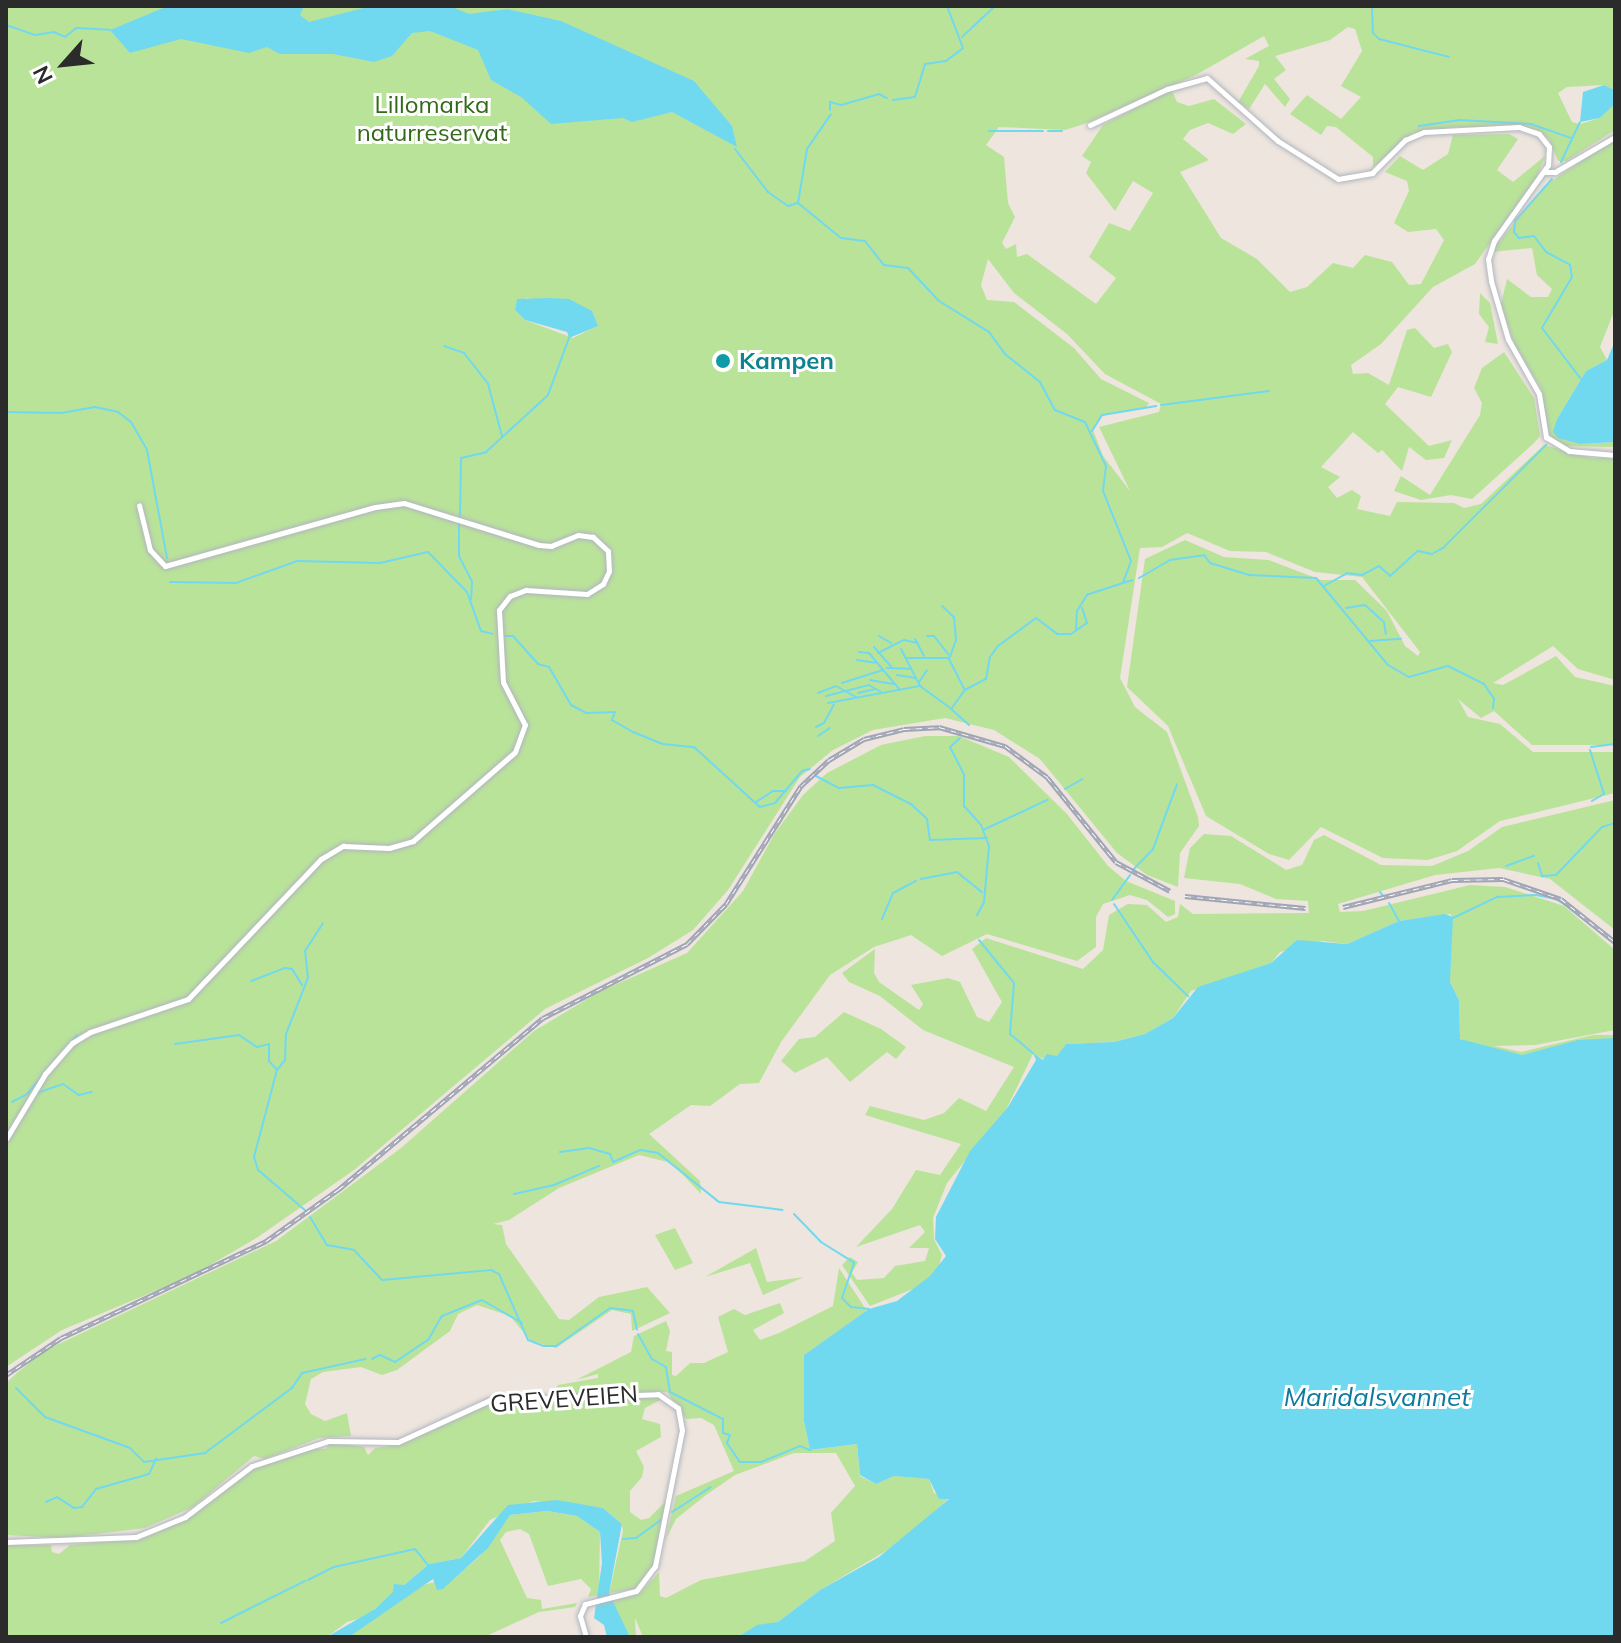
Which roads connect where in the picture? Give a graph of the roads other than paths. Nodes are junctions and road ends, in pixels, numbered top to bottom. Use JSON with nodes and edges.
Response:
{"nodes":[{"id":1,"x":1090,"y":125,"type":"dead end"},
{"id":2,"x":1615,"y":137,"type":"edge"},
{"id":3,"x":1545,"y":172,"type":"junction"},
{"id":4,"x":1615,"y":455,"type":"edge"},
{"id":5,"x":139,"y":505,"type":"dead end"},
{"id":6,"x":6,"y":1139,"type":"edge"},
{"id":7,"x":6,"y":1542,"type":"edge"},
{"id":8,"x":586,"y":1637,"type":"edge"}],
"edges":[{"from":1,"to":3,"type":"street"},
{"from":2,"to":3,"type":"street"},
{"from":3,"to":4,"type":"street"},
{"from":5,"to":6,"type":"street"},
{"from":7,"to":8,"type":"street","name":"GREVEVEIEN"}]}
